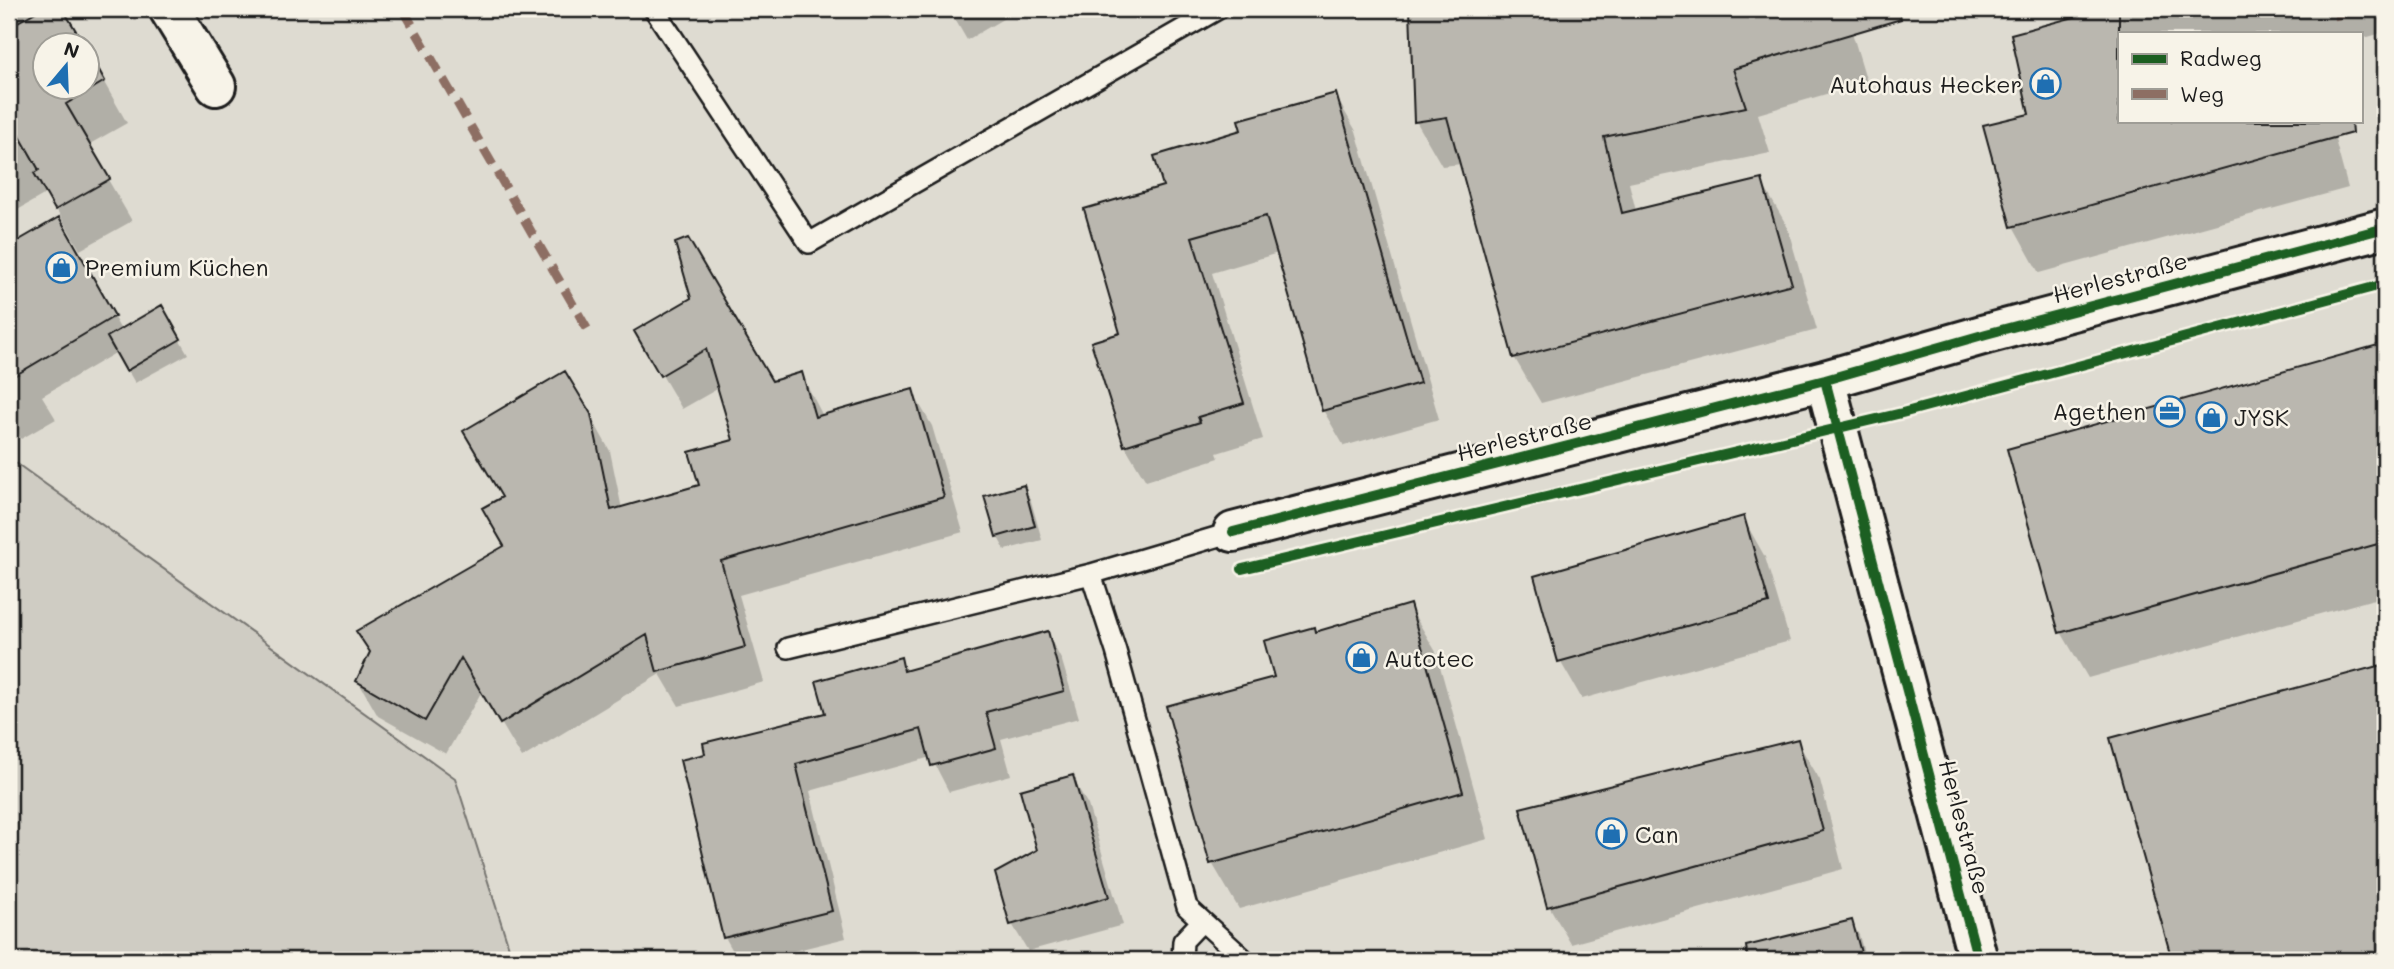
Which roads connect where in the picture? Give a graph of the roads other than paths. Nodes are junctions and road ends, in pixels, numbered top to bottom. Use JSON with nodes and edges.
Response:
{"nodes":[{"id":1,"x":169,"y":9,"type":"edge"},
{"id":2,"x":654,"y":9,"type":"edge"},
{"id":3,"x":1218,"y":9,"type":"edge"},
{"id":4,"x":216,"y":86,"type":"dead end"},
{"id":5,"x":2385,"y":228,"type":"edge"},
{"id":6,"x":1825,"y":380,"type":"junction"},
{"id":7,"x":1233,"y":532,"type":"joint"},
{"id":8,"x":1091,"y":574,"type":"junction"},
{"id":9,"x":788,"y":648,"type":"dead end"},
{"id":10,"x":1202,"y":920,"type":"junction"},
{"id":11,"x":1182,"y":960,"type":"edge"},
{"id":12,"x":1245,"y":960,"type":"edge"},
{"id":13,"x":1978,"y":960,"type":"edge"}],
"edges":[{"from":1,"to":4,"type":"street"},
{"from":2,"to":3,"type":"lane"},
{"from":5,"to":6,"type":"street","name":"Herlestraße"},
{"from":6,"to":7,"type":"street","name":"Herlestraße"},
{"from":6,"to":13,"type":"street","name":"Herlestraße"},
{"from":7,"to":8,"type":"lane"},
{"from":8,"to":9,"type":"lane"},
{"from":8,"to":10,"type":"lane"},
{"from":10,"to":11,"type":"lane"},
{"from":10,"to":12,"type":"lane"}]}
